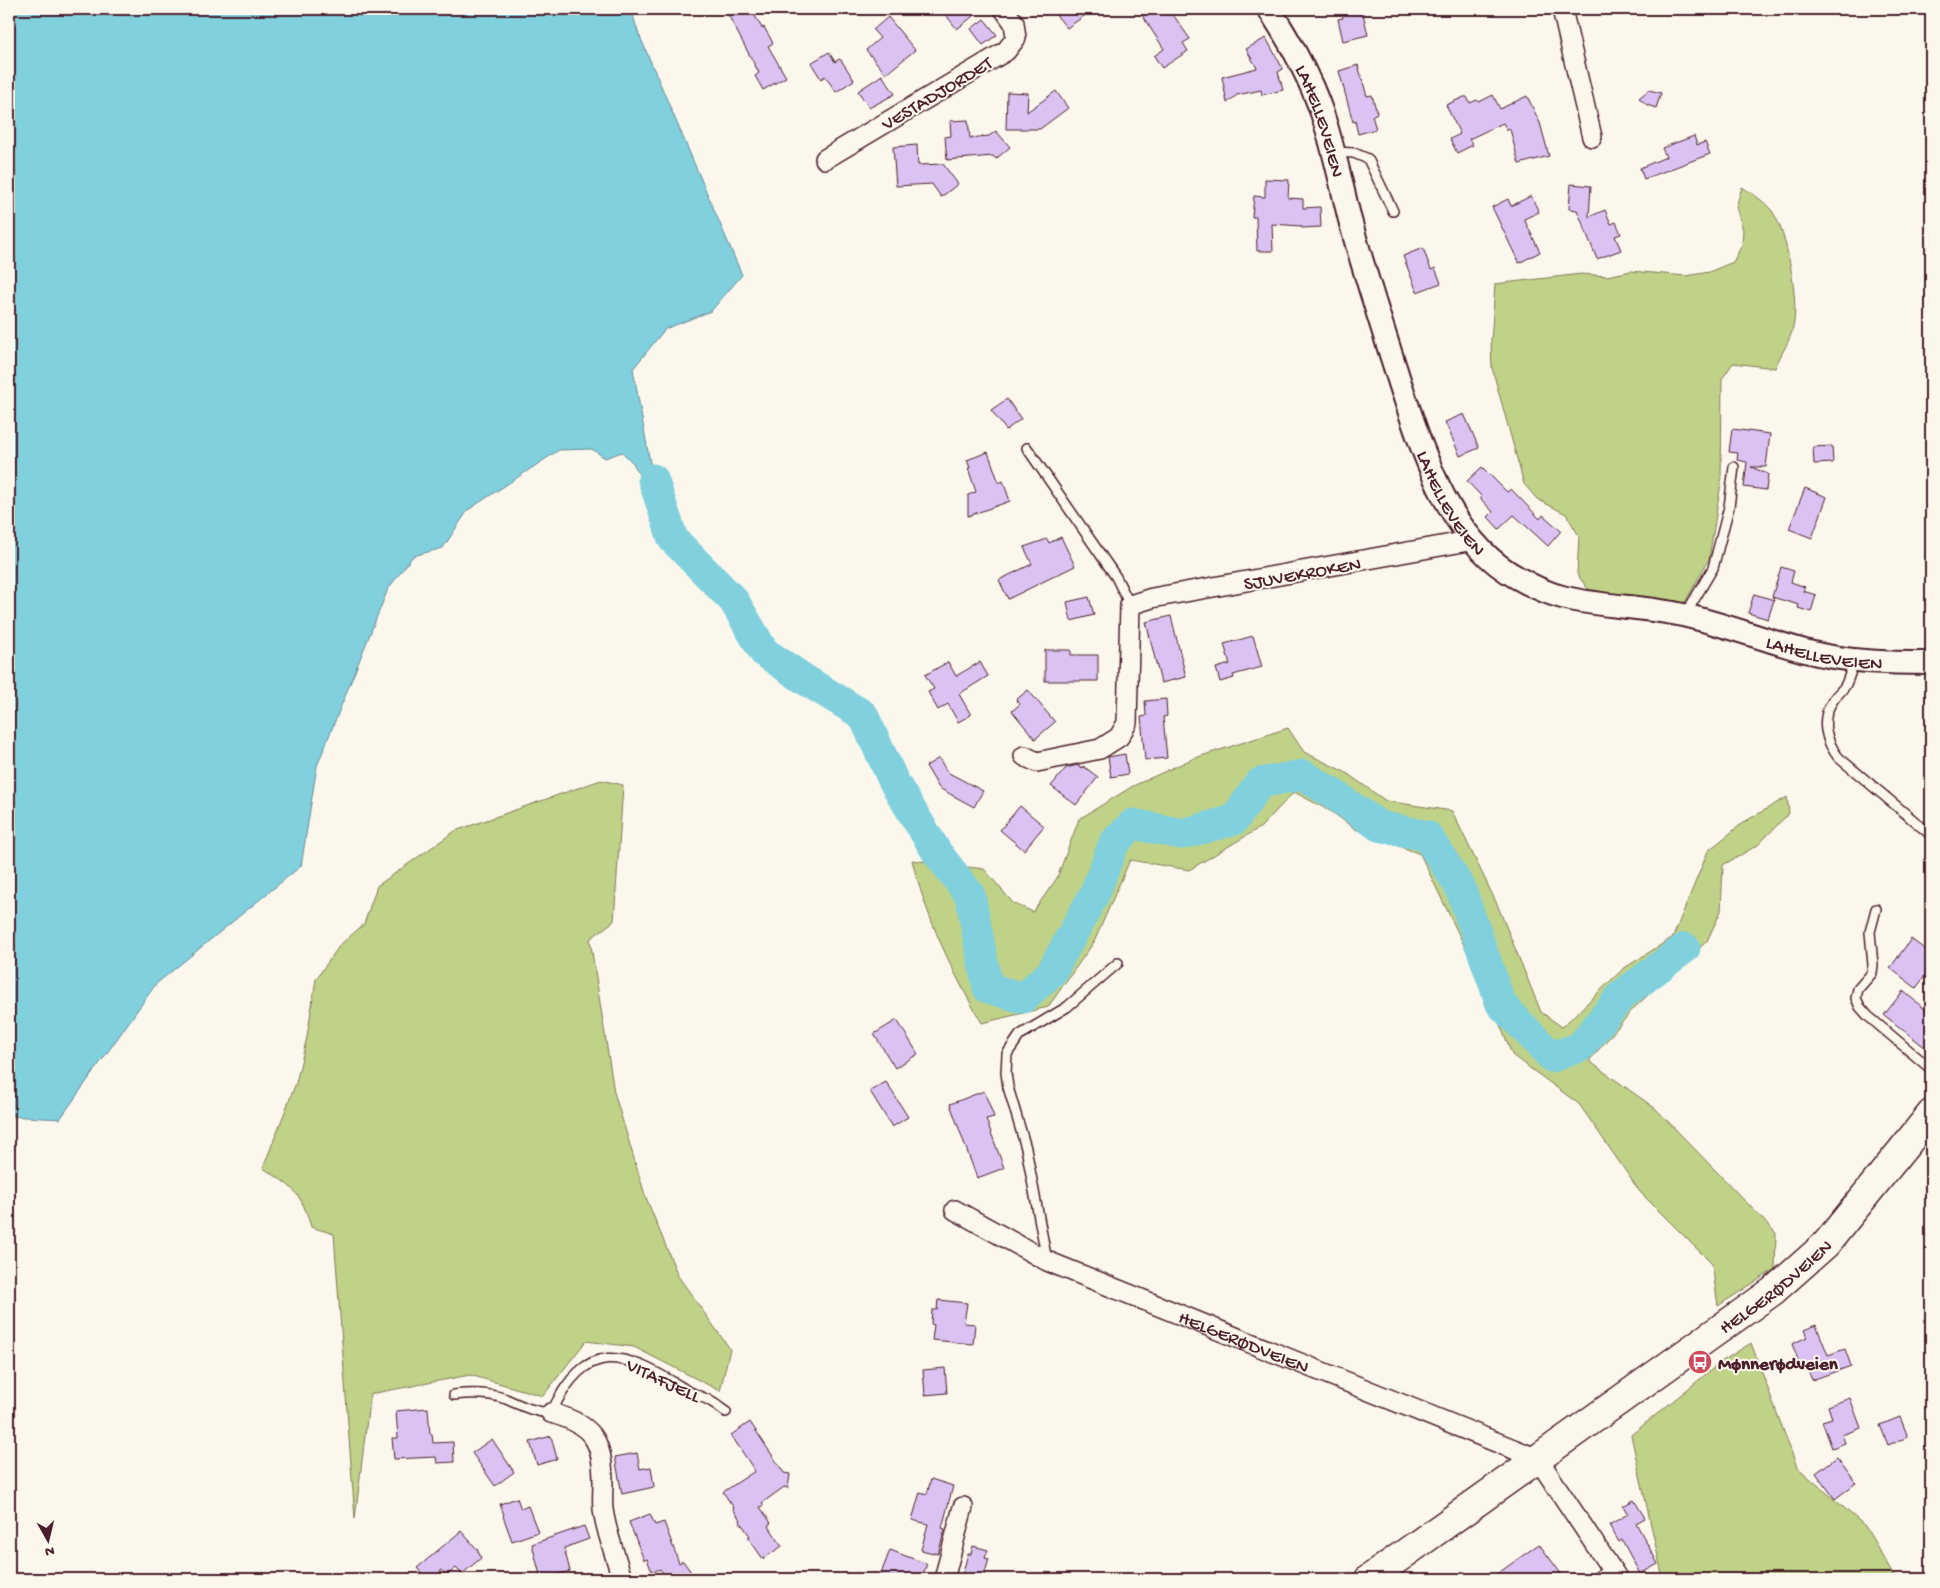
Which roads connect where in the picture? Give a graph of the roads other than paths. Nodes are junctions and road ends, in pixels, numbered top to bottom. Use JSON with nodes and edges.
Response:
{"nodes":[{"id":1,"x":1004,"y":9,"type":"edge"},
{"id":2,"x":1269,"y":9,"type":"edge"},
{"id":3,"x":1562,"y":9,"type":"edge"},
{"id":4,"x":1592,"y":137,"type":"dead end"},
{"id":5,"x":1334,"y":152,"type":"junction"},
{"id":6,"x":825,"y":159,"type":"dead end"},
{"id":7,"x":1393,"y":211,"type":"dead end"},
{"id":8,"x":1027,"y":448,"type":"dead end"},
{"id":9,"x":1734,"y":467,"type":"dead end"},
{"id":10,"x":1474,"y":540,"type":"junction"},
{"id":11,"x":1130,"y":605,"type":"junction"},
{"id":12,"x":1685,"y":615,"type":"junction"},
{"id":13,"x":1855,"y":660,"type":"junction"},
{"id":14,"x":1931,"y":663,"type":"edge"},
{"id":15,"x":1024,"y":756,"type":"dead end"},
{"id":16,"x":1931,"y":835,"type":"edge"},
{"id":17,"x":1876,"y":910,"type":"dead end"},
{"id":18,"x":1118,"y":962,"type":"dead end"},
{"id":19,"x":1931,"y":1069,"type":"edge"},
{"id":20,"x":1931,"y":1114,"type":"edge"},
{"id":21,"x":955,"y":1210,"type":"dead end"},
{"id":22,"x":1047,"y":1261,"type":"junction"},
{"id":23,"x":454,"y":1395,"type":"dead end"},
{"id":24,"x":726,"y":1412,"type":"dead end"},
{"id":25,"x":551,"y":1413,"type":"junction"},
{"id":26,"x":1538,"y":1459,"type":"junction"},
{"id":27,"x":963,"y":1507,"type":"dead end"},
{"id":28,"x":1615,"y":1574,"type":"edge"},
{"id":29,"x":622,"y":1579,"type":"edge"},
{"id":30,"x":944,"y":1579,"type":"edge"},
{"id":31,"x":1369,"y":1579,"type":"edge"},
{"id":32,"x":1594,"y":1579,"type":"edge"}],
"edges":[{"from":1,"to":6,"type":"street","name":"VESTADJORDET"},
{"from":2,"to":5,"type":"street","name":"LAHELLEVEIEN"},
{"from":3,"to":4,"type":"street"},
{"from":5,"to":7,"type":"lane"},
{"from":5,"to":10,"type":"street","name":"LAHELLEVEIEN"},
{"from":8,"to":11,"type":"lane"},
{"from":9,"to":12,"type":"lane"},
{"from":10,"to":11,"type":"street","name":"SJUVEKROKEN"},
{"from":10,"to":12,"type":"street","name":"LAHELLEVEIEN"},
{"from":11,"to":15,"type":"street"},
{"from":12,"to":13,"type":"street","name":"LAHELLEVEIEN"},
{"from":13,"to":14,"type":"street","name":"LAHELLEVEIEN"},
{"from":13,"to":16,"type":"lane"},
{"from":17,"to":19,"type":"lane"},
{"from":18,"to":22,"type":"lane"},
{"from":20,"to":26,"type":"main road","name":"HELGERØDVEIEN"},
{"from":21,"to":22,"type":"street","name":"HELGERØDVEIEN"},
{"from":22,"to":26,"type":"street","name":"HELGERØDVEIEN"},
{"from":23,"to":25,"type":"lane"},
{"from":24,"to":25,"type":"lane","name":"VITAFJELL"},
{"from":25,"to":29,"type":"street"},
{"from":26,"to":28,"type":"street"},
{"from":26,"to":31,"type":"main road","name":"HELGERØDVEIEN"},
{"from":27,"to":30,"type":"street"},
{"from":28,"to":32,"type":"lane"}]}
